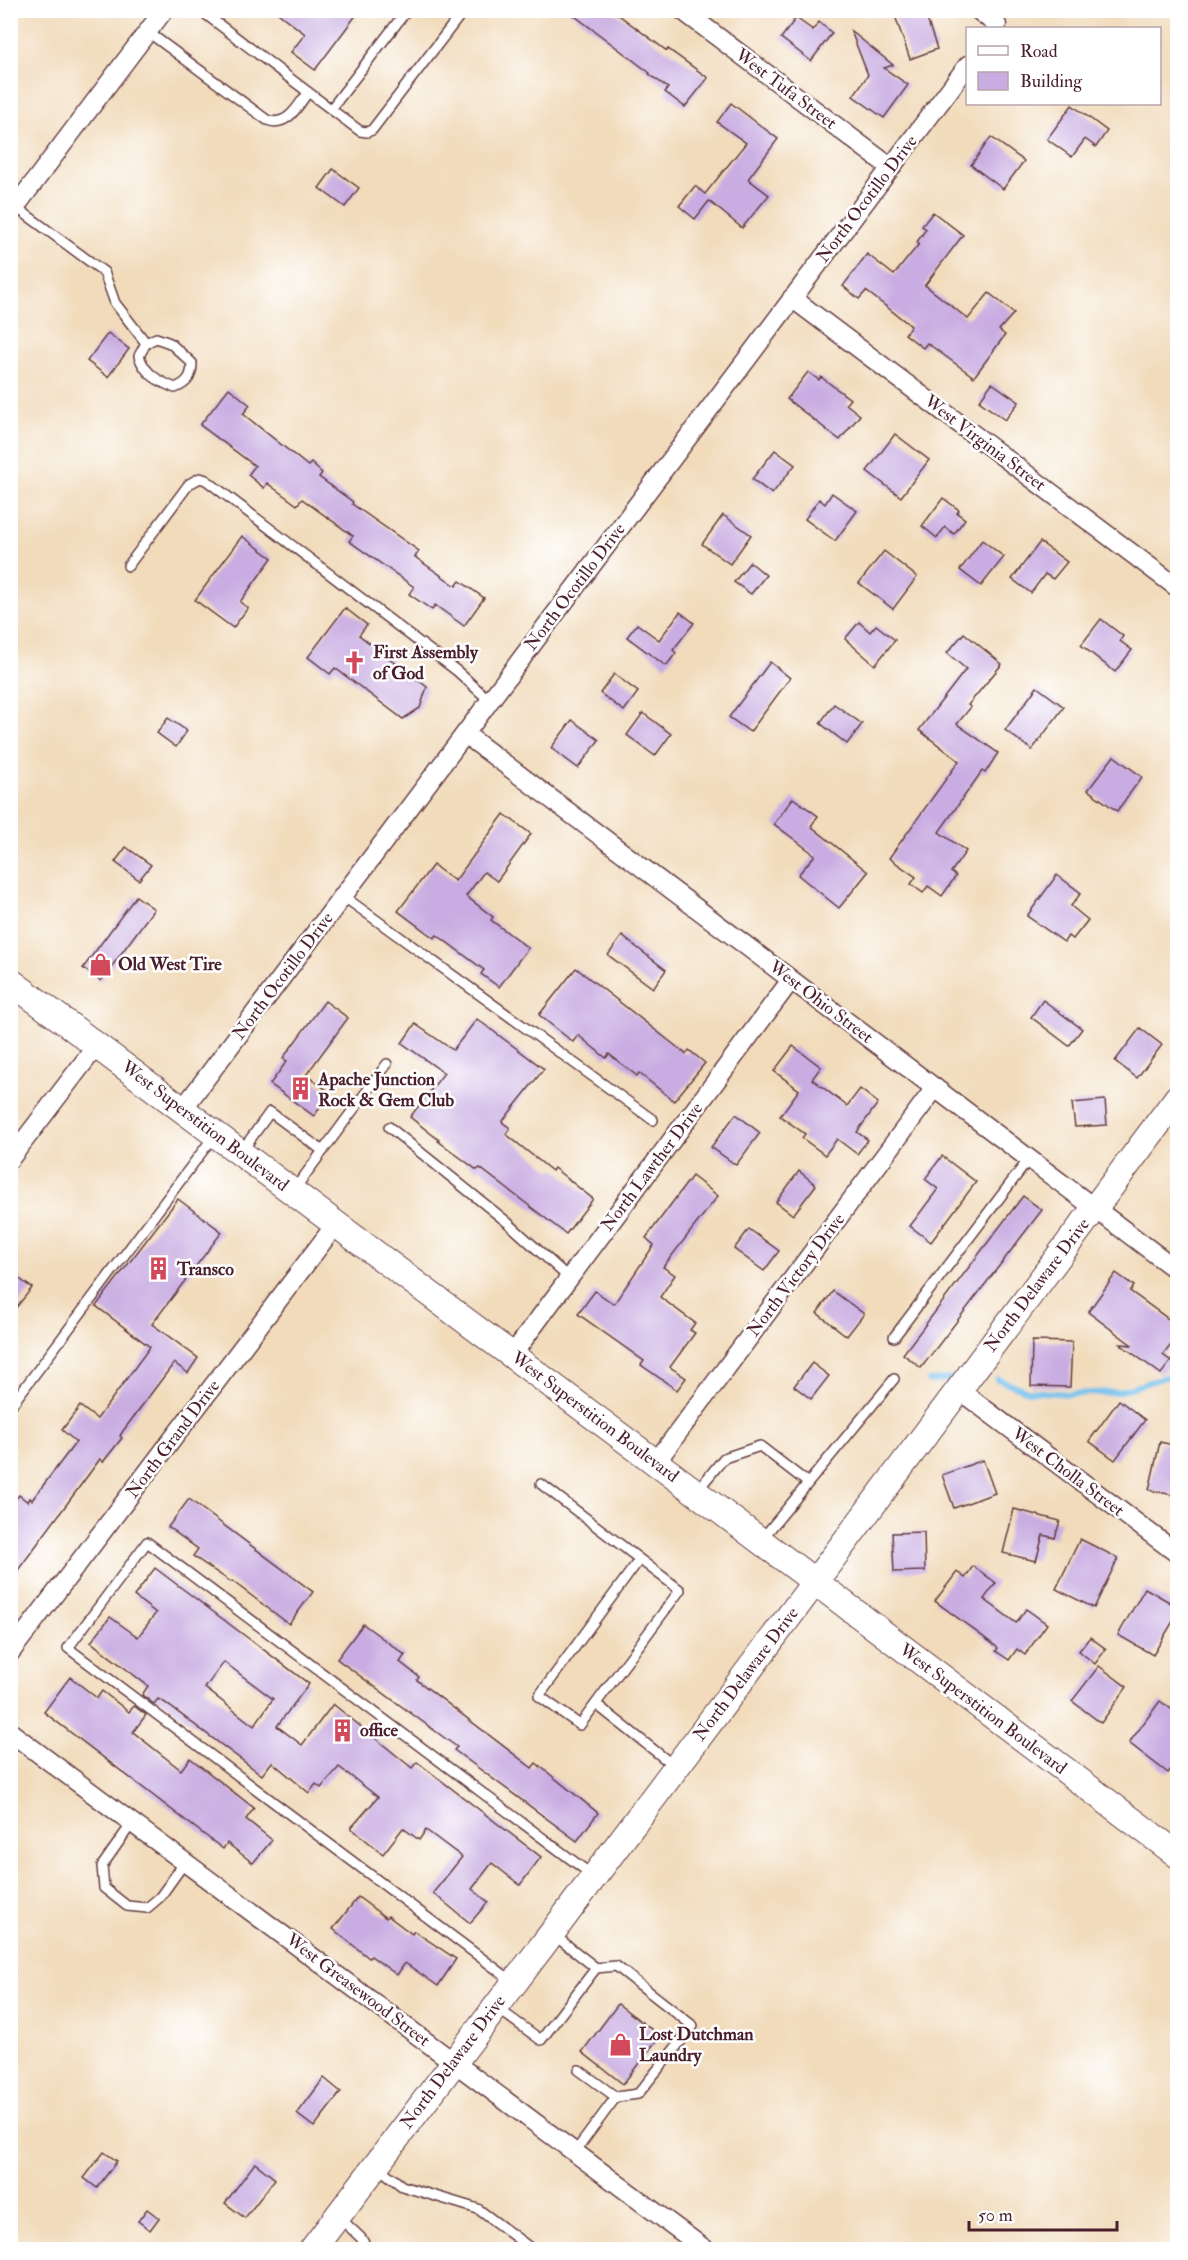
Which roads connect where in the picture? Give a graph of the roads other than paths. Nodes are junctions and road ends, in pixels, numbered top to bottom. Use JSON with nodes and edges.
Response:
{"nodes":[{"id":1,"x":164,"y":10,"type":"edge"},
{"id":2,"x":200,"y":10,"type":"edge"},
{"id":3,"x":407,"y":10,"type":"edge"},
{"id":4,"x":464,"y":10,"type":"edge"},
{"id":5,"x":682,"y":10,"type":"edge"},
{"id":6,"x":978,"y":10,"type":"edge"},
{"id":7,"x":999,"y":21,"type":"edge"},
{"id":8,"x":148,"y":32,"type":"junction"},
{"id":9,"x":966,"y":68,"type":"edge"},
{"id":10,"x":308,"y":92,"type":"junction"},
{"id":11,"x":332,"y":109,"type":"junction"},
{"id":12,"x":891,"y":167,"type":"junction"},
{"id":13,"x":13,"y":211,"type":"edge"},
{"id":14,"x":792,"y":298,"type":"junction"},
{"id":15,"x":146,"y":343,"type":"junction"},
{"id":16,"x":128,"y":566,"type":"dead end"},
{"id":17,"x":1178,"y":588,"type":"edge"},
{"id":18,"x":490,"y":701,"type":"junction"},
{"id":19,"x":465,"y":734,"type":"junction"},
{"id":20,"x":343,"y":896,"type":"junction"},
{"id":21,"x":791,"y":980,"type":"junction"},
{"id":22,"x":10,"y":981,"type":"edge"},
{"id":23,"x":97,"y":1045,"type":"junction"},
{"id":24,"x":387,"y":1064,"type":"dead end"},
{"id":25,"x":935,"y":1088,"type":"junction"},
{"id":26,"x":1178,"y":1097,"type":"edge"},
{"id":27,"x":182,"y":1110,"type":"junction"},
{"id":28,"x":653,"y":1120,"type":"dead end"},
{"id":29,"x":389,"y":1127,"type":"dead end"},
{"id":30,"x":215,"y":1134,"type":"junction"},
{"id":31,"x":323,"y":1151,"type":"junction"},
{"id":32,"x":240,"y":1153,"type":"junction"},
{"id":33,"x":10,"y":1159,"type":"edge"},
{"id":34,"x":1029,"y":1159,"type":"junction"},
{"id":35,"x":293,"y":1192,"type":"junction"},
{"id":36,"x":1094,"y":1208,"type":"junction"},
{"id":37,"x":336,"y":1224,"type":"junction"},
{"id":38,"x":1178,"y":1270,"type":"edge"},
{"id":39,"x":569,"y":1278,"type":"junction"},
{"id":40,"x":894,"y":1337,"type":"dead end"},
{"id":41,"x":512,"y":1355,"type":"junction"},
{"id":42,"x":894,"y":1378,"type":"dead end"},
{"id":43,"x":959,"y":1389,"type":"junction"},
{"id":44,"x":10,"y":1407,"type":"edge"},
{"id":45,"x":656,"y":1462,"type":"junction"},
{"id":46,"x":808,"y":1483,"type":"junction"},
{"id":47,"x":541,"y":1484,"type":"dead end"},
{"id":48,"x":696,"y":1492,"type":"junction"},
{"id":49,"x":760,"y":1541,"type":"junction"},
{"id":50,"x":1178,"y":1554,"type":"edge"},
{"id":51,"x":639,"y":1560,"type":"junction"},
{"id":52,"x":815,"y":1582,"type":"junction"},
{"id":53,"x":10,"y":1653,"type":"edge"},
{"id":54,"x":596,"y":1704,"type":"junction"},
{"id":55,"x":10,"y":1732,"type":"edge"},
{"id":56,"x":676,"y":1767,"type":"junction"},
{"id":57,"x":132,"y":1823,"type":"junction"},
{"id":58,"x":1178,"y":1855,"type":"edge"},
{"id":59,"x":185,"y":1862,"type":"junction"},
{"id":60,"x":594,"y":1876,"type":"junction"},
{"id":61,"x":552,"y":1934,"type":"junction"},
{"id":62,"x":596,"y":1968,"type":"junction"},
{"id":63,"x":514,"y":1982,"type":"junction"},
{"id":64,"x":495,"y":2007,"type":"junction"},
{"id":65,"x":454,"y":2062,"type":"junction"},
{"id":66,"x":579,"y":2070,"type":"dead end"},
{"id":67,"x":616,"y":2097,"type":"junction"},
{"id":68,"x":575,"y":2152,"type":"junction"},
{"id":69,"x":375,"y":2165,"type":"junction"},
{"id":70,"x":337,"y":2216,"type":"junction"},
{"id":71,"x":312,"y":2250,"type":"edge"},
{"id":72,"x":368,"y":2250,"type":"edge"},
{"id":73,"x":533,"y":2250,"type":"edge"},
{"id":74,"x":706,"y":2250,"type":"edge"}],
"edges":[{"from":1,"to":8,"type":"street"},
{"from":2,"to":10,"type":"lane"},
{"from":3,"to":11,"type":"lane"},
{"from":4,"to":11,"type":"lane"},
{"from":5,"to":12,"type":"street","name":"West Tufa Street"},
{"from":6,"to":7,"type":"street"},
{"from":8,"to":10,"type":"lane"},
{"from":8,"to":13,"type":"street"},
{"from":9,"to":12,"type":"street","name":"North Ocotillo Drive"},
{"from":10,"to":11,"type":"lane"},
{"from":12,"to":14,"type":"street","name":"North Ocotillo Drive"},
{"from":13,"to":15,"type":"lane"},
{"from":14,"to":17,"type":"street","name":"West Virginia Street"},
{"from":14,"to":18,"type":"street","name":"North Ocotillo Drive"},
{"from":15,"to":15,"type":"lane"},
{"from":16,"to":18,"type":"lane"},
{"from":18,"to":19,"type":"street","name":"North Ocotillo Drive"},
{"from":19,"to":20,"type":"street","name":"North Ocotillo Drive"},
{"from":19,"to":21,"type":"street","name":"West Ohio Street"},
{"from":20,"to":27,"type":"street","name":"North Ocotillo Drive"},
{"from":20,"to":28,"type":"lane"},
{"from":21,"to":25,"type":"street","name":"West Ohio Street"},
{"from":21,"to":39,"type":"street","name":"North Lawther Drive"},
{"from":22,"to":23,"type":"main road","name":"West Superstition Boulevard"},
{"from":23,"to":27,"type":"main road","name":"West Superstition Boulevard"},
{"from":23,"to":33,"type":"street"},
{"from":24,"to":31,"type":"lane"},
{"from":25,"to":34,"type":"street","name":"West Ohio Street"},
{"from":25,"to":45,"type":"street","name":"North Victory Drive"},
{"from":26,"to":36,"type":"main road","name":"North Delaware Drive"},
{"from":27,"to":30,"type":"main road","name":"West Superstition Boulevard"},
{"from":29,"to":39,"type":"lane"},
{"from":30,"to":32,"type":"main road","name":"West Superstition Boulevard"},
{"from":30,"to":44,"type":"lane"},
{"from":31,"to":32,"type":"lane"},
{"from":31,"to":35,"type":"lane"},
{"from":32,"to":35,"type":"main road","name":"West Superstition Boulevard"},
{"from":34,"to":36,"type":"street","name":"West Ohio Street"},
{"from":34,"to":40,"type":"lane"},
{"from":35,"to":37,"type":"main road","name":"West Superstition Boulevard"},
{"from":36,"to":38,"type":"street","name":"West Ohio Street"},
{"from":36,"to":43,"type":"main road","name":"North Delaware Drive"},
{"from":37,"to":41,"type":"main road","name":"West Superstition Boulevard"},
{"from":37,"to":53,"type":"street","name":"North Grand Drive"},
{"from":39,"to":41,"type":"street","name":"North Lawther Drive"},
{"from":41,"to":45,"type":"main road","name":"West Superstition Boulevard"},
{"from":42,"to":46,"type":"lane"},
{"from":43,"to":50,"type":"street","name":"West Cholla Street"},
{"from":43,"to":52,"type":"main road","name":"North Delaware Drive"},
{"from":45,"to":48,"type":"main road","name":"West Superstition Boulevard"},
{"from":46,"to":48,"type":"lane"},
{"from":46,"to":49,"type":"lane"},
{"from":47,"to":51,"type":"lane"},
{"from":48,"to":49,"type":"main road","name":"West Superstition Boulevard"},
{"from":49,"to":52,"type":"main road","name":"West Superstition Boulevard"},
{"from":51,"to":54,"type":"lane"},
{"from":51,"to":54,"type":"lane"},
{"from":52,"to":56,"type":"main road","name":"North Delaware Drive"},
{"from":52,"to":58,"type":"main road","name":"West Superstition Boulevard"},
{"from":54,"to":56,"type":"lane"},
{"from":55,"to":57,"type":"street","name":"West Greasewood Street"},
{"from":56,"to":60,"type":"main road","name":"North Delaware Drive"},
{"from":57,"to":59,"type":"street","name":"West Greasewood Street"},
{"from":57,"to":59,"type":"lane"},
{"from":59,"to":65,"type":"street","name":"West Greasewood Street"},
{"from":60,"to":61,"type":"main road","name":"North Delaware Drive"},
{"from":60,"to":63,"type":"lane"},
{"from":61,"to":62,"type":"lane"},
{"from":61,"to":63,"type":"main road","name":"North Delaware Drive"},
{"from":62,"to":64,"type":"lane"},
{"from":62,"to":67,"type":"lane"},
{"from":63,"to":64,"type":"main road","name":"North Delaware Drive"},
{"from":64,"to":65,"type":"main road","name":"North Delaware Drive"},
{"from":65,"to":68,"type":"street","name":"West Greasewood Street"},
{"from":65,"to":69,"type":"main road","name":"North Delaware Drive"},
{"from":66,"to":67,"type":"lane"},
{"from":67,"to":68,"type":"lane"},
{"from":68,"to":74,"type":"street","name":"West Greasewood Street"},
{"from":69,"to":70,"type":"main road","name":"North Delaware Drive"},
{"from":69,"to":73,"type":"lane"},
{"from":70,"to":71,"type":"main road","name":"North Delaware Drive"},
{"from":70,"to":72,"type":"lane"}]}
